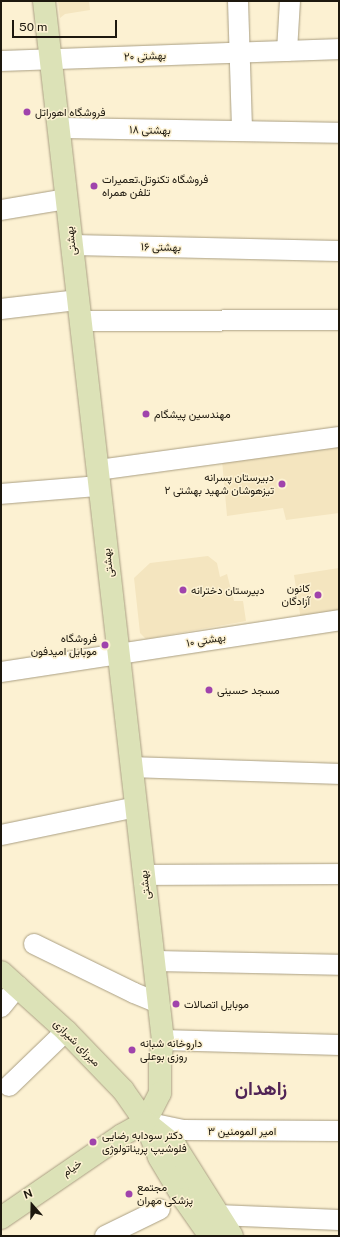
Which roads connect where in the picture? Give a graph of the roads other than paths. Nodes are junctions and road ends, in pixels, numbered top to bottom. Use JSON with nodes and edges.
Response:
{"nodes":[{"id":1,"x":44,"y":1,"type":"edge"},
{"id":2,"x":238,"y":1,"type":"edge"},
{"id":3,"x":290,"y":1,"type":"edge"},
{"id":4,"x":339,"y":49,"type":"edge"},
{"id":5,"x":287,"y":51,"type":"junction"},
{"id":6,"x":240,"y":52,"type":"junction"},
{"id":7,"x":50,"y":59,"type":"junction"},
{"id":8,"x":1,"y":61,"type":"edge"},
{"id":9,"x":58,"y":128,"type":"junction"},
{"id":10,"x":242,"y":131,"type":"junction"},
{"id":11,"x":339,"y":133,"type":"edge"},
{"id":12,"x":67,"y":199,"type":"junction"},
{"id":13,"x":1,"y":210,"type":"edge"},
{"id":14,"x":72,"y":245,"type":"junction"},
{"id":15,"x":339,"y":251,"type":"edge"},
{"id":16,"x":78,"y":300,"type":"junction"},
{"id":17,"x":1,"y":309,"type":"edge"},
{"id":18,"x":339,"y":320,"type":"edge"},
{"id":19,"x":80,"y":321,"type":"junction"},
{"id":20,"x":339,"y":437,"type":"edge"},
{"id":21,"x":98,"y":478,"type":"junction"},
{"id":22,"x":1,"y":494,"type":"edge"},
{"id":23,"x":339,"y":620,"type":"edge"},
{"id":24,"x":119,"y":653,"type":"junction"},
{"id":25,"x":1,"y":672,"type":"edge"},
{"id":26,"x":132,"y":767,"type":"junction"},
{"id":27,"x":339,"y":774,"type":"edge"},
{"id":28,"x":136,"y":807,"type":"junction"},
{"id":29,"x":1,"y":835,"type":"edge"},
{"id":30,"x":339,"y":874,"type":"edge"},
{"id":31,"x":144,"y":875,"type":"junction"},
{"id":32,"x":34,"y":944,"type":"dead end"},
{"id":33,"x":154,"y":961,"type":"junction"},
{"id":34,"x":339,"y":965,"type":"edge"},
{"id":35,"x":1,"y":972,"type":"edge"},
{"id":36,"x":18,"y":986,"type":"junction"},
{"id":37,"x":159,"y":1003,"type":"junction"},
{"id":38,"x":1,"y":1007,"type":"edge"},
{"id":39,"x":66,"y":1031,"type":"junction"},
{"id":40,"x":163,"y":1040,"type":"junction"},
{"id":41,"x":339,"y":1045,"type":"edge"},
{"id":42,"x":9,"y":1086,"type":"dead end"},
{"id":43,"x":145,"y":1122,"type":"junction"},
{"id":44,"x":339,"y":1131,"type":"edge"},
{"id":45,"x":160,"y":1209,"type":"dead end"},
{"id":46,"x":217,"y":1215,"type":"junction"},
{"id":47,"x":1,"y":1218,"type":"edge"},
{"id":48,"x":339,"y":1220,"type":"edge"},
{"id":49,"x":105,"y":1236,"type":"edge"},
{"id":50,"x":210,"y":1236,"type":"edge"},
{"id":51,"x":232,"y":1236,"type":"edge"}],
"edges":[{"from":1,"to":7,"type":"main road","name":"بهشتی"},
{"from":2,"to":6,"type":"street"},
{"from":3,"to":5,"type":"street"},
{"from":4,"to":5,"type":"street","name":"بهشتی ۲۰"},
{"from":5,"to":6,"type":"street","name":"بهشتی ۲۰"},
{"from":6,"to":7,"type":"street","name":"بهشتی ۲۰"},
{"from":6,"to":10,"type":"street"},
{"from":7,"to":8,"type":"street","name":"بهشتی ۲۰"},
{"from":7,"to":9,"type":"main road","name":"بهشتی"},
{"from":9,"to":10,"type":"street","name":"بهشتی ۱۸"},
{"from":9,"to":12,"type":"main road","name":"بهشتی"},
{"from":10,"to":11,"type":"street","name":"بهشتی ۱۸"},
{"from":12,"to":13,"type":"street"},
{"from":12,"to":14,"type":"main road","name":"بهشتی"},
{"from":14,"to":15,"type":"street","name":"بهشتی ۱۶"},
{"from":14,"to":16,"type":"main road","name":"بهشتی"},
{"from":16,"to":17,"type":"street"},
{"from":16,"to":19,"type":"main road","name":"بهشتی"},
{"from":18,"to":19,"type":"street"},
{"from":19,"to":21,"type":"main road","name":"بهشتی"},
{"from":20,"to":21,"type":"street"},
{"from":21,"to":22,"type":"street"},
{"from":21,"to":24,"type":"main road","name":"بهشتی"},
{"from":23,"to":24,"type":"street","name":"بهشتی ۱۰"},
{"from":24,"to":25,"type":"street","name":"بهشتی ۱۰"},
{"from":24,"to":26,"type":"main road","name":"بهشتی"},
{"from":26,"to":27,"type":"street"},
{"from":26,"to":28,"type":"main road","name":"بهشتی"},
{"from":28,"to":29,"type":"street"},
{"from":28,"to":31,"type":"main road","name":"بهشتی"},
{"from":30,"to":31,"type":"street"},
{"from":31,"to":33,"type":"main road","name":"بهشتی"},
{"from":32,"to":37,"type":"street"},
{"from":33,"to":34,"type":"street"},
{"from":33,"to":37,"type":"main road","name":"بهشتی"},
{"from":35,"to":36,"type":"main road","name":"میرزای شیرازی"},
{"from":36,"to":38,"type":"street"},
{"from":36,"to":39,"type":"main road","name":"میرزای شیرازی"},
{"from":37,"to":40,"type":"main road","name":"بهشتی"},
{"from":39,"to":42,"type":"street"},
{"from":39,"to":43,"type":"main road","name":"میرزای شیرازی"},
{"from":40,"to":41,"type":"street"},
{"from":40,"to":43,"type":"main road","name":"بهشتی"},
{"from":43,"to":44,"type":"street","name":"امیر المومنین ۳"},
{"from":43,"to":46,"type":"main road"},
{"from":43,"to":47,"type":"main road","name":"خیام"},
{"from":43,"to":50,"type":"main road"},
{"from":45,"to":49,"type":"street"},
{"from":46,"to":48,"type":"street"},
{"from":46,"to":51,"type":"main road"}]}
